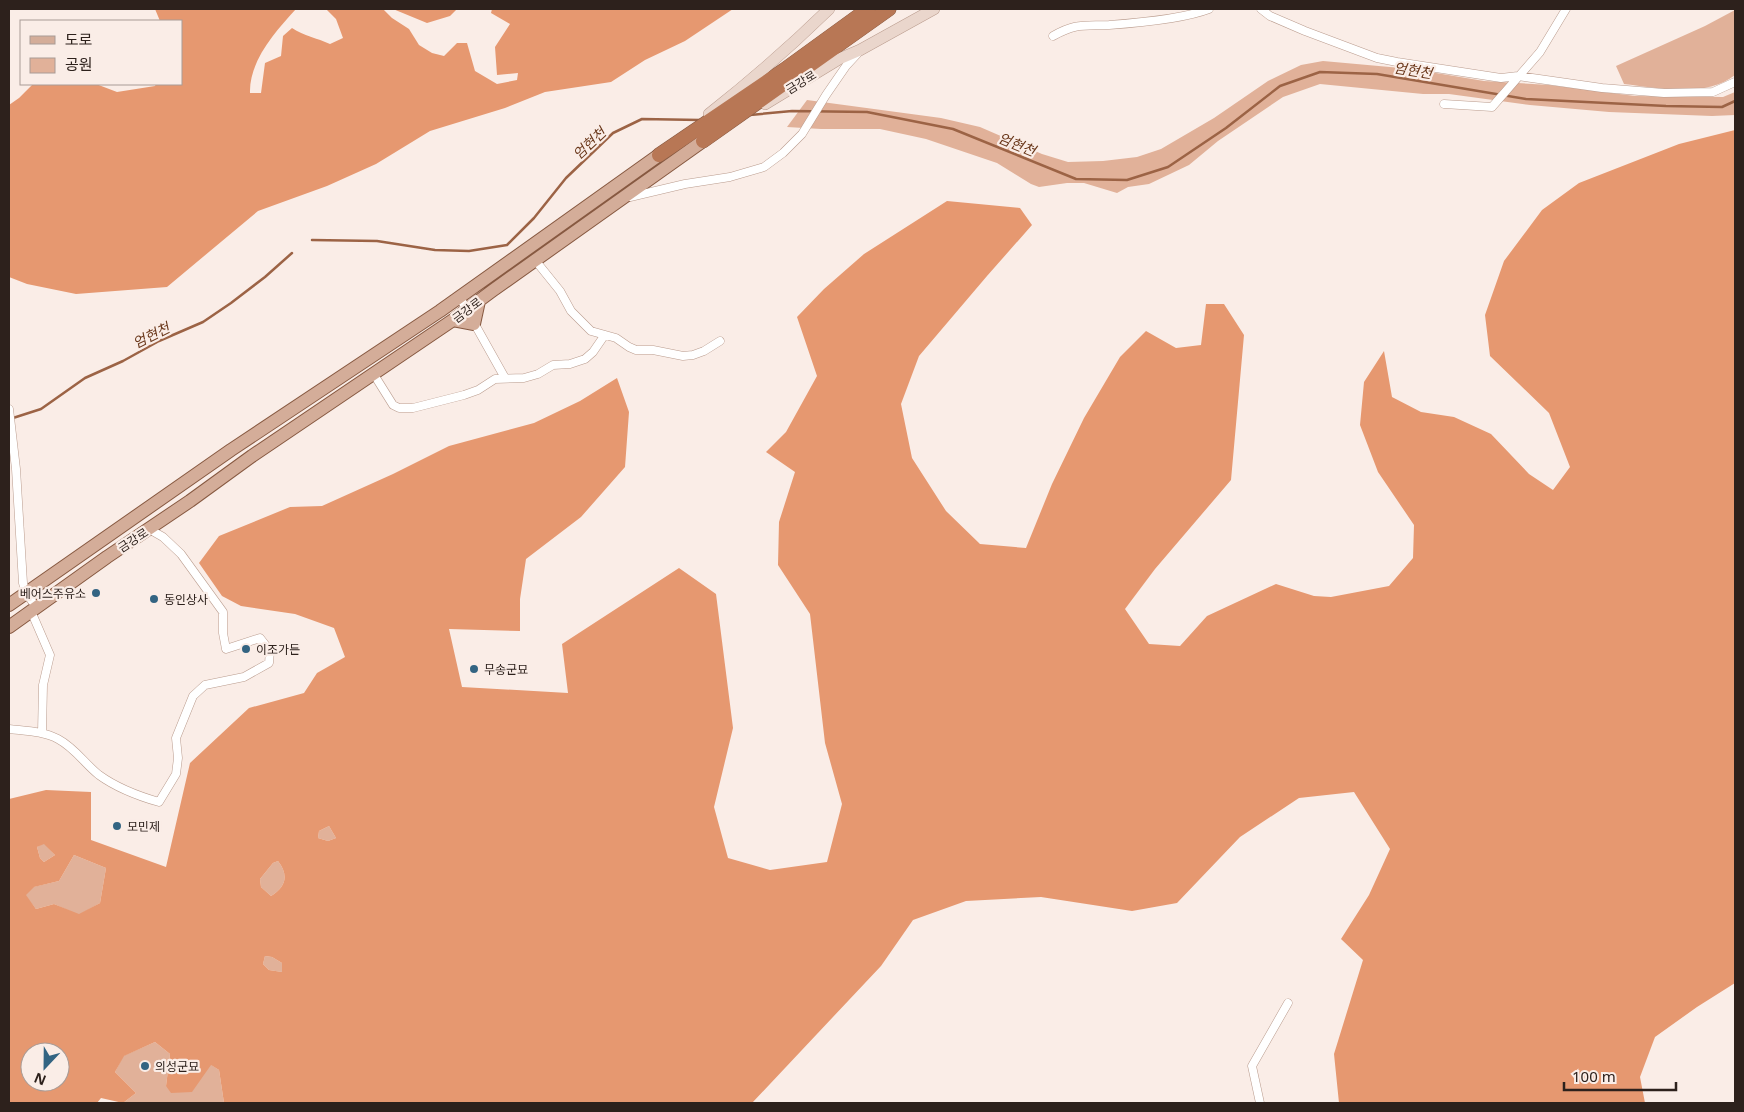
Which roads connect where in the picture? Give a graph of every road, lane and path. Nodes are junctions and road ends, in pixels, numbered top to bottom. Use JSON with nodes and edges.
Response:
{"nodes":[{"id":1,"x":829,"y":9,"type":"edge"},
{"id":2,"x":868,"y":9,"type":"edge"},
{"id":3,"x":889,"y":9,"type":"edge"},
{"id":4,"x":934,"y":9,"type":"edge"},
{"id":5,"x":1209,"y":9,"type":"edge"},
{"id":6,"x":1261,"y":9,"type":"edge"},
{"id":7,"x":1566,"y":9,"type":"edge"},
{"id":8,"x":1052,"y":36,"type":"dead end"},
{"id":9,"x":860,"y":50,"type":"junction"},
{"id":10,"x":1518,"y":76,"type":"junction"},
{"id":11,"x":1735,"y":82,"type":"edge"},
{"id":12,"x":779,"y":91,"type":"junction"},
{"id":13,"x":741,"y":94,"type":"junction"},
{"id":14,"x":1444,"y":104,"type":"dead end"},
{"id":15,"x":703,"y":141,"type":"joint"},
{"id":16,"x":665,"y":150,"type":"joint"},
{"id":17,"x":621,"y":199,"type":"junction"},
{"id":18,"x":536,"y":260,"type":"junction"},
{"id":19,"x":459,"y":296,"type":"junction"},
{"id":20,"x":479,"y":301,"type":"junction"},
{"id":21,"x":468,"y":310,"type":"junction"},
{"id":22,"x":453,"y":320,"type":"junction"},
{"id":23,"x":474,"y":324,"type":"junction"},
{"id":24,"x":604,"y":336,"type":"junction"},
{"id":25,"x":720,"y":341,"type":"dead end"},
{"id":26,"x":373,"y":373,"type":"junction"},
{"id":27,"x":505,"y":378,"type":"junction"},
{"id":28,"x":9,"y":409,"type":"edge"},
{"id":29,"x":150,"y":529,"type":"junction"},
{"id":30,"x":26,"y":593,"type":"junction"},
{"id":31,"x":9,"y":605,"type":"edge"},
{"id":32,"x":34,"y":610,"type":"junction"},
{"id":33,"x":9,"y":627,"type":"edge"},
{"id":34,"x":9,"y":729,"type":"edge"},
{"id":35,"x":42,"y":734,"type":"junction"},
{"id":36,"x":1288,"y":1003,"type":"dead end"},
{"id":37,"x":1260,"y":1103,"type":"edge"}],
"edges":[{"from":1,"to":13,"type":"main road"},
{"from":2,"to":13,"type":"highway"},
{"from":3,"to":12,"type":"highway"},
{"from":4,"to":9,"type":"main road","name":"금강로"},
{"from":5,"to":8,"type":"street"},
{"from":6,"to":10,"type":"street"},
{"from":7,"to":10,"type":"street"},
{"from":9,"to":12,"type":"main road","name":"금강로"},
{"from":9,"to":17,"type":"street"},
{"from":10,"to":11,"type":"street"},
{"from":10,"to":14,"type":"street"},
{"from":12,"to":15,"type":"highway"},
{"from":13,"to":16,"type":"highway"},
{"from":15,"to":17,"type":"main road","name":"금강로"},
{"from":16,"to":19,"type":"main road","name":"금강로"},
{"from":17,"to":18,"type":"main road","name":"금강로"},
{"from":18,"to":20,"type":"main road","name":"금강로"},
{"from":18,"to":24,"type":"street"},
{"from":19,"to":21,"type":"street"},
{"from":19,"to":30,"type":"main road","name":"금강로"},
{"from":20,"to":21,"type":"main road","name":"금강로"},
{"from":20,"to":23,"type":"main road"},
{"from":21,"to":22,"type":"main road","name":"금강로"},
{"from":21,"to":23,"type":"street"},
{"from":22,"to":23,"type":"main road"},
{"from":22,"to":26,"type":"main road","name":"금강로"},
{"from":23,"to":27,"type":"street"},
{"from":24,"to":25,"type":"street"},
{"from":24,"to":27,"type":"street"},
{"from":26,"to":27,"type":"street"},
{"from":26,"to":29,"type":"main road","name":"금강로"},
{"from":28,"to":30,"type":"street"},
{"from":29,"to":32,"type":"main road","name":"금강로"},
{"from":29,"to":35,"type":"street"},
{"from":30,"to":31,"type":"main road","name":"금강로"},
{"from":30,"to":32,"type":"street"},
{"from":32,"to":33,"type":"main road","name":"금강로"},
{"from":32,"to":35,"type":"street"},
{"from":34,"to":35,"type":"street"},
{"from":36,"to":37,"type":"street"}]}
